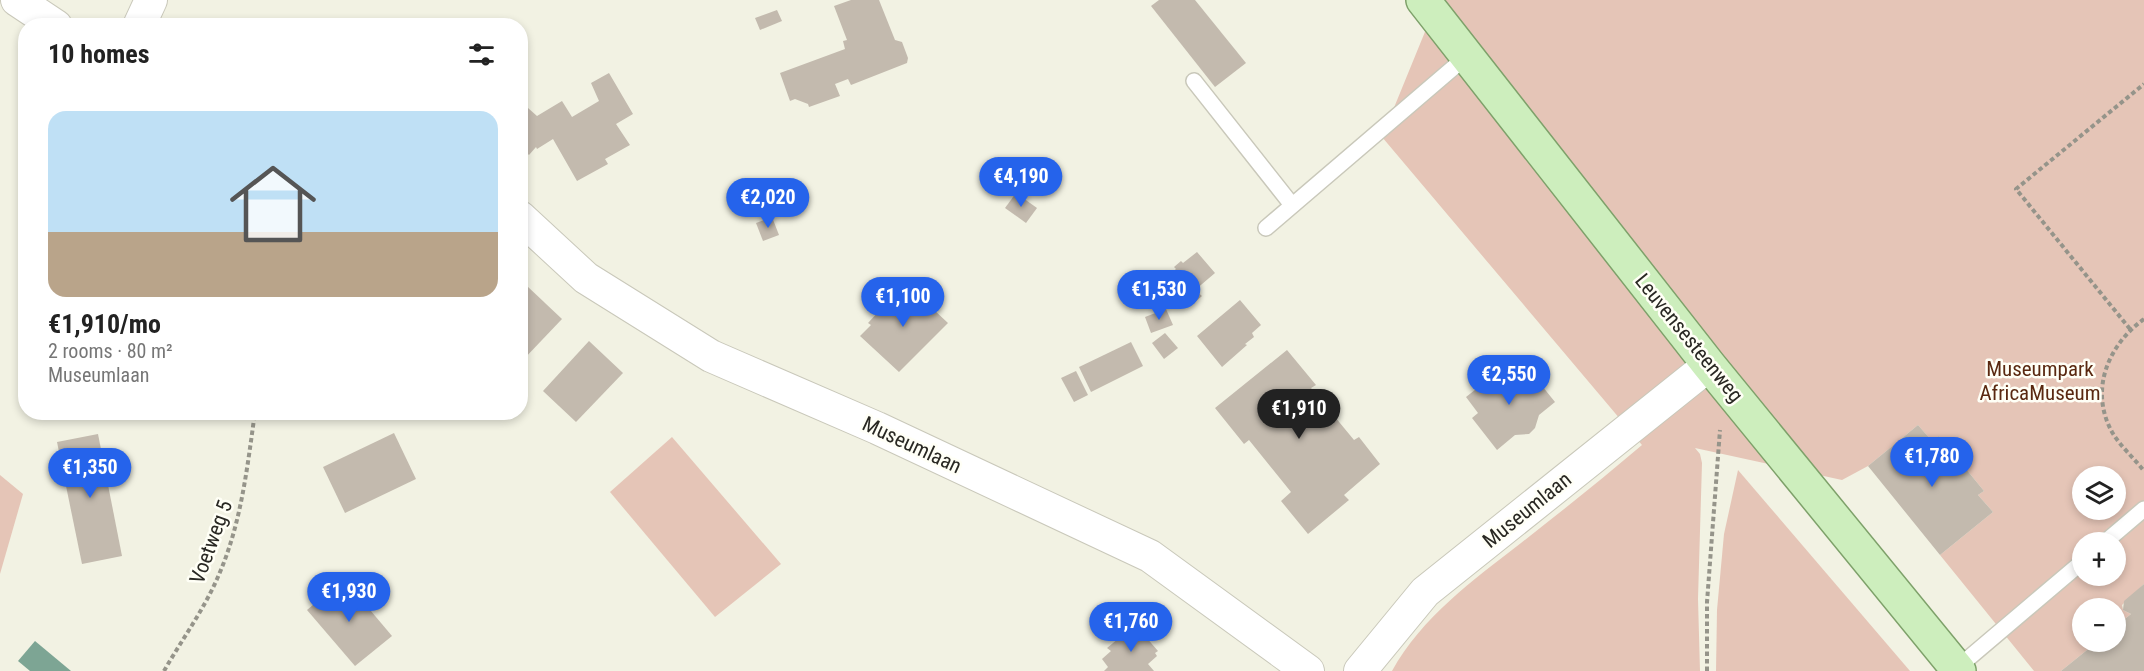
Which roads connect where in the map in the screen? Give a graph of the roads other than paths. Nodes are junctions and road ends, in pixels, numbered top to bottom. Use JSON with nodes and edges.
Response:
{"nodes":[{"id":1,"x":17,"y":0,"type":"edge"},
{"id":2,"x":151,"y":0,"type":"edge"},
{"id":3,"x":1426,"y":1,"type":"edge"},
{"id":4,"x":44,"y":18,"type":"edge"},
{"id":5,"x":143,"y":18,"type":"edge"},
{"id":6,"x":1467,"y":56,"type":"junction"},
{"id":7,"x":1194,"y":81,"type":"dead end"},
{"id":8,"x":1292,"y":205,"type":"junction"},
{"id":9,"x":528,"y":224,"type":"edge"},
{"id":10,"x":1266,"y":228,"type":"dead end"},
{"id":11,"x":1716,"y":373,"type":"junction"},
{"id":12,"x":2144,"y":509,"type":"edge"},
{"id":13,"x":2117,"y":532,"type":"edge"},
{"id":14,"x":2072,"y":571,"type":"edge"},
{"id":15,"x":1958,"y":669,"type":"edge"},
{"id":16,"x":1308,"y":671,"type":"edge"},
{"id":17,"x":1360,"y":671,"type":"edge"}],
"edges":[{"from":1,"to":4,"type":"street"},
{"from":2,"to":5,"type":"street"},
{"from":3,"to":6,"type":"main road","name":"Leuvensesteenweg"},
{"from":6,"to":8,"type":"lane"},
{"from":6,"to":11,"type":"main road","name":"Leuvensesteenweg"},
{"from":7,"to":8,"type":"lane"},
{"from":8,"to":10,"type":"lane"},
{"from":9,"to":16,"type":"street","name":"Museumlaan"},
{"from":11,"to":15,"type":"main road","name":"Leuvensesteenweg"},
{"from":11,"to":17,"type":"street","name":"Museumlaan"},
{"from":12,"to":13,"type":"lane"},
{"from":14,"to":15,"type":"lane"}]}
